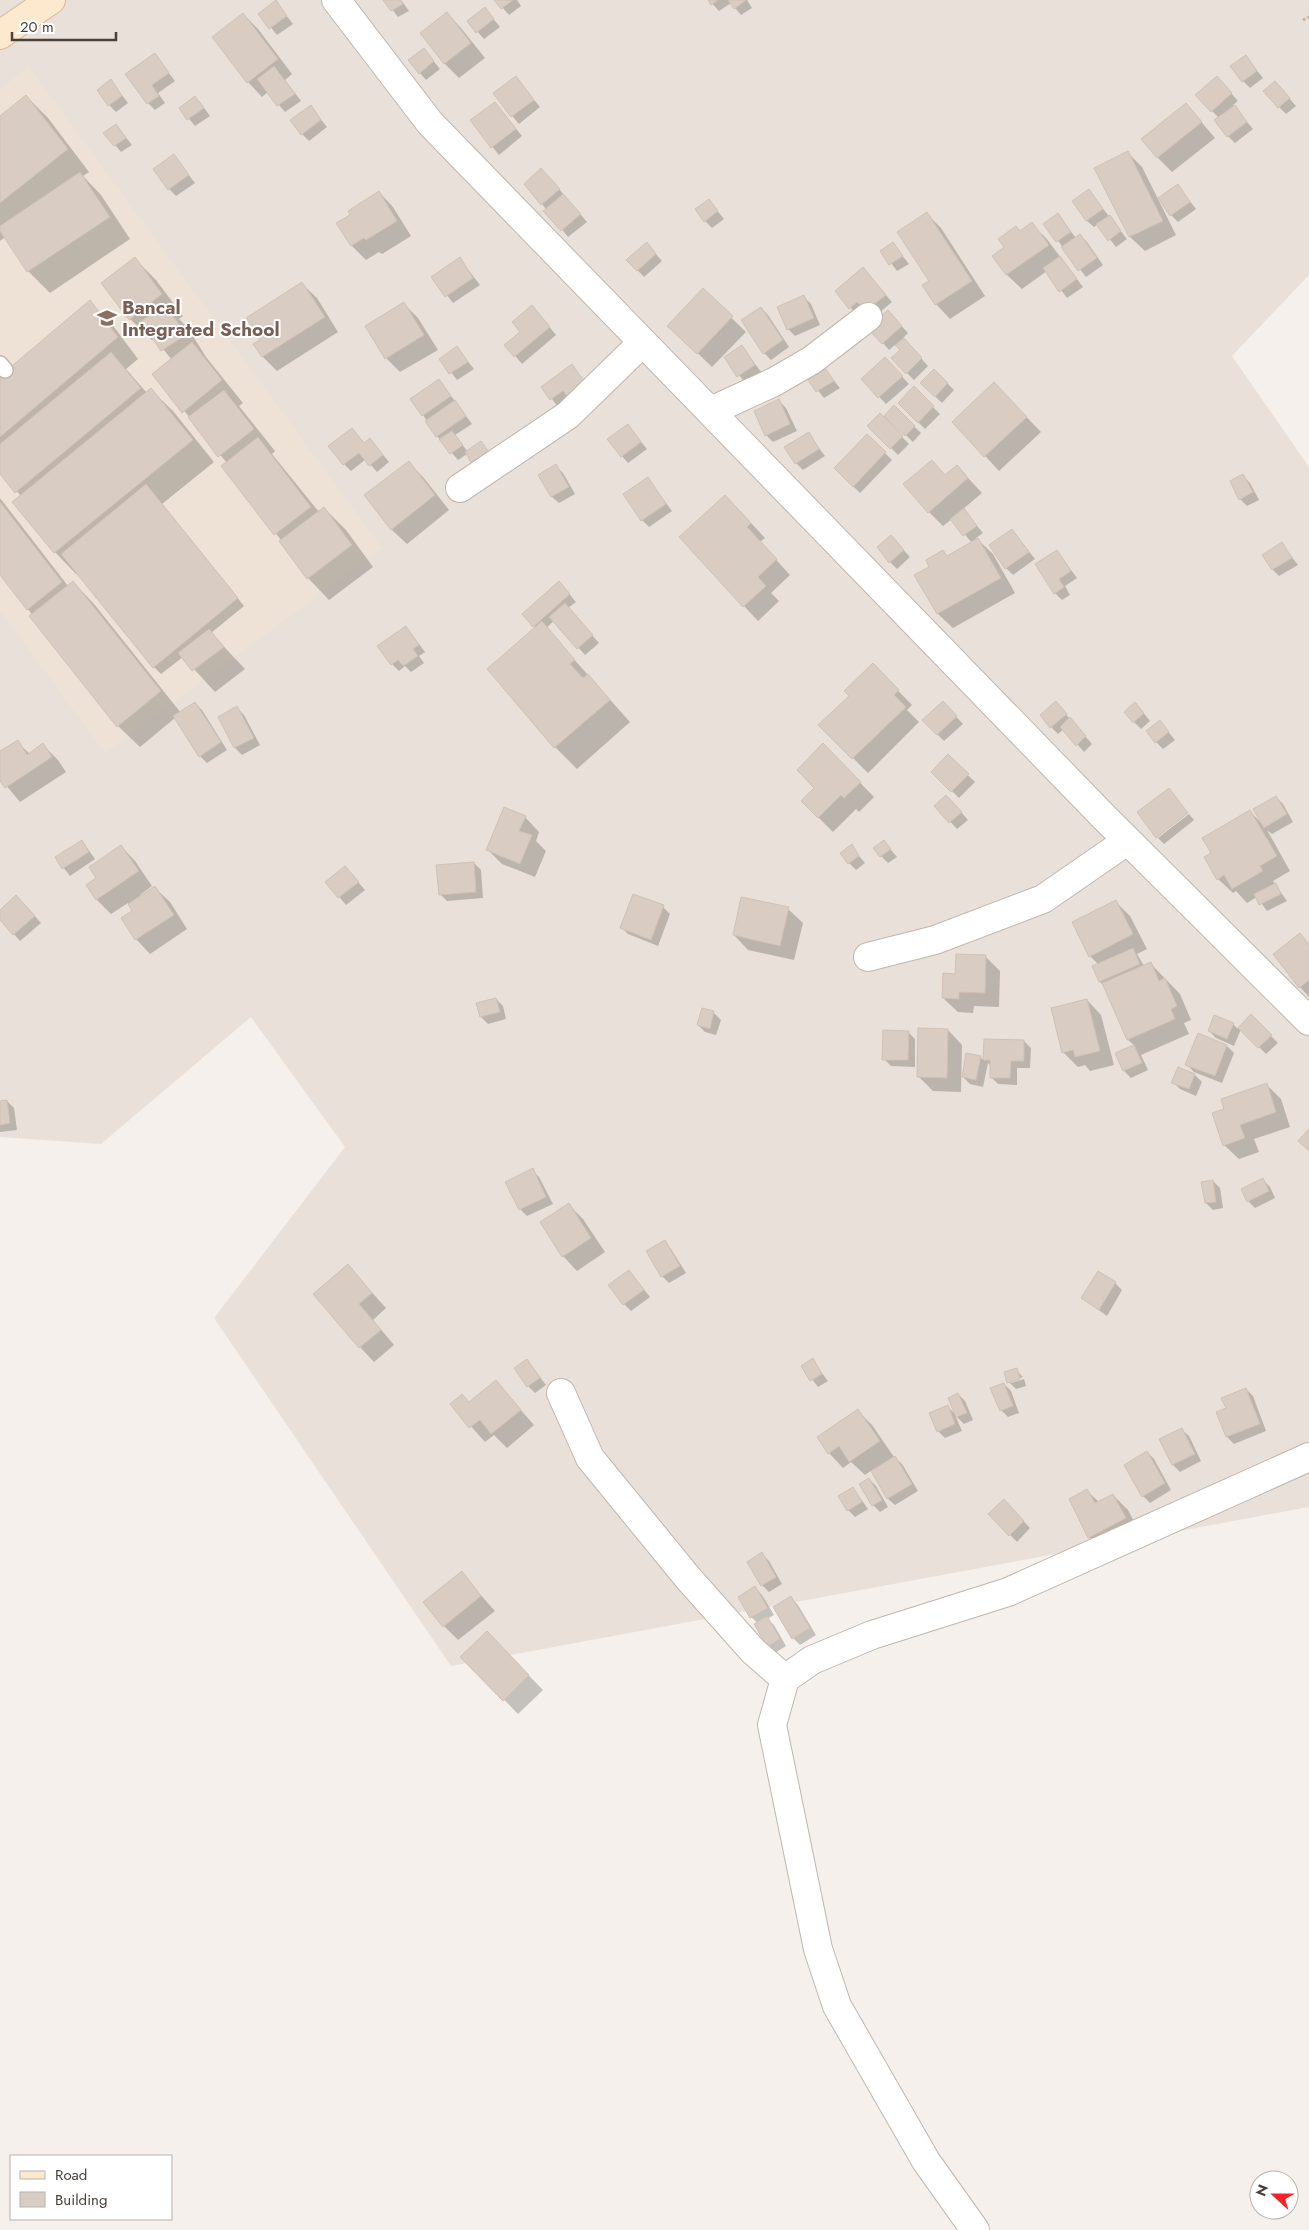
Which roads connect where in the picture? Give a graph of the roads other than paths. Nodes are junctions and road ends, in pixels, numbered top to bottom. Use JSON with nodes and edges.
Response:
{"nodes":[{"id":1,"x":51,"y":0,"type":"edge"},
{"id":2,"x":336,"y":0,"type":"edge"},
{"id":3,"x":0,"y":35,"type":"edge"},
{"id":4,"x":868,"y":317,"type":"dead end"},
{"id":5,"x":642,"y":343,"type":"junction"},
{"id":6,"x":711,"y":411,"type":"junction"},
{"id":7,"x":460,"y":488,"type":"dead end"},
{"id":8,"x":1127,"y":841,"type":"junction"},
{"id":9,"x":868,"y":957,"type":"dead end"},
{"id":10,"x":1309,"y":1020,"type":"edge"},
{"id":11,"x":560,"y":1393,"type":"dead end"},
{"id":12,"x":1309,"y":1457,"type":"edge"},
{"id":13,"x":785,"y":1679,"type":"junction"},
{"id":14,"x":975,"y":2230,"type":"edge"}],
"edges":[{"from":1,"to":3,"type":"main road"},
{"from":2,"to":5,"type":"street"},
{"from":4,"to":6,"type":"street"},
{"from":5,"to":6,"type":"street"},
{"from":5,"to":7,"type":"street"},
{"from":6,"to":8,"type":"street"},
{"from":8,"to":9,"type":"street"},
{"from":8,"to":10,"type":"street"},
{"from":11,"to":13,"type":"street"},
{"from":12,"to":13,"type":"street"},
{"from":13,"to":14,"type":"street"}]}
